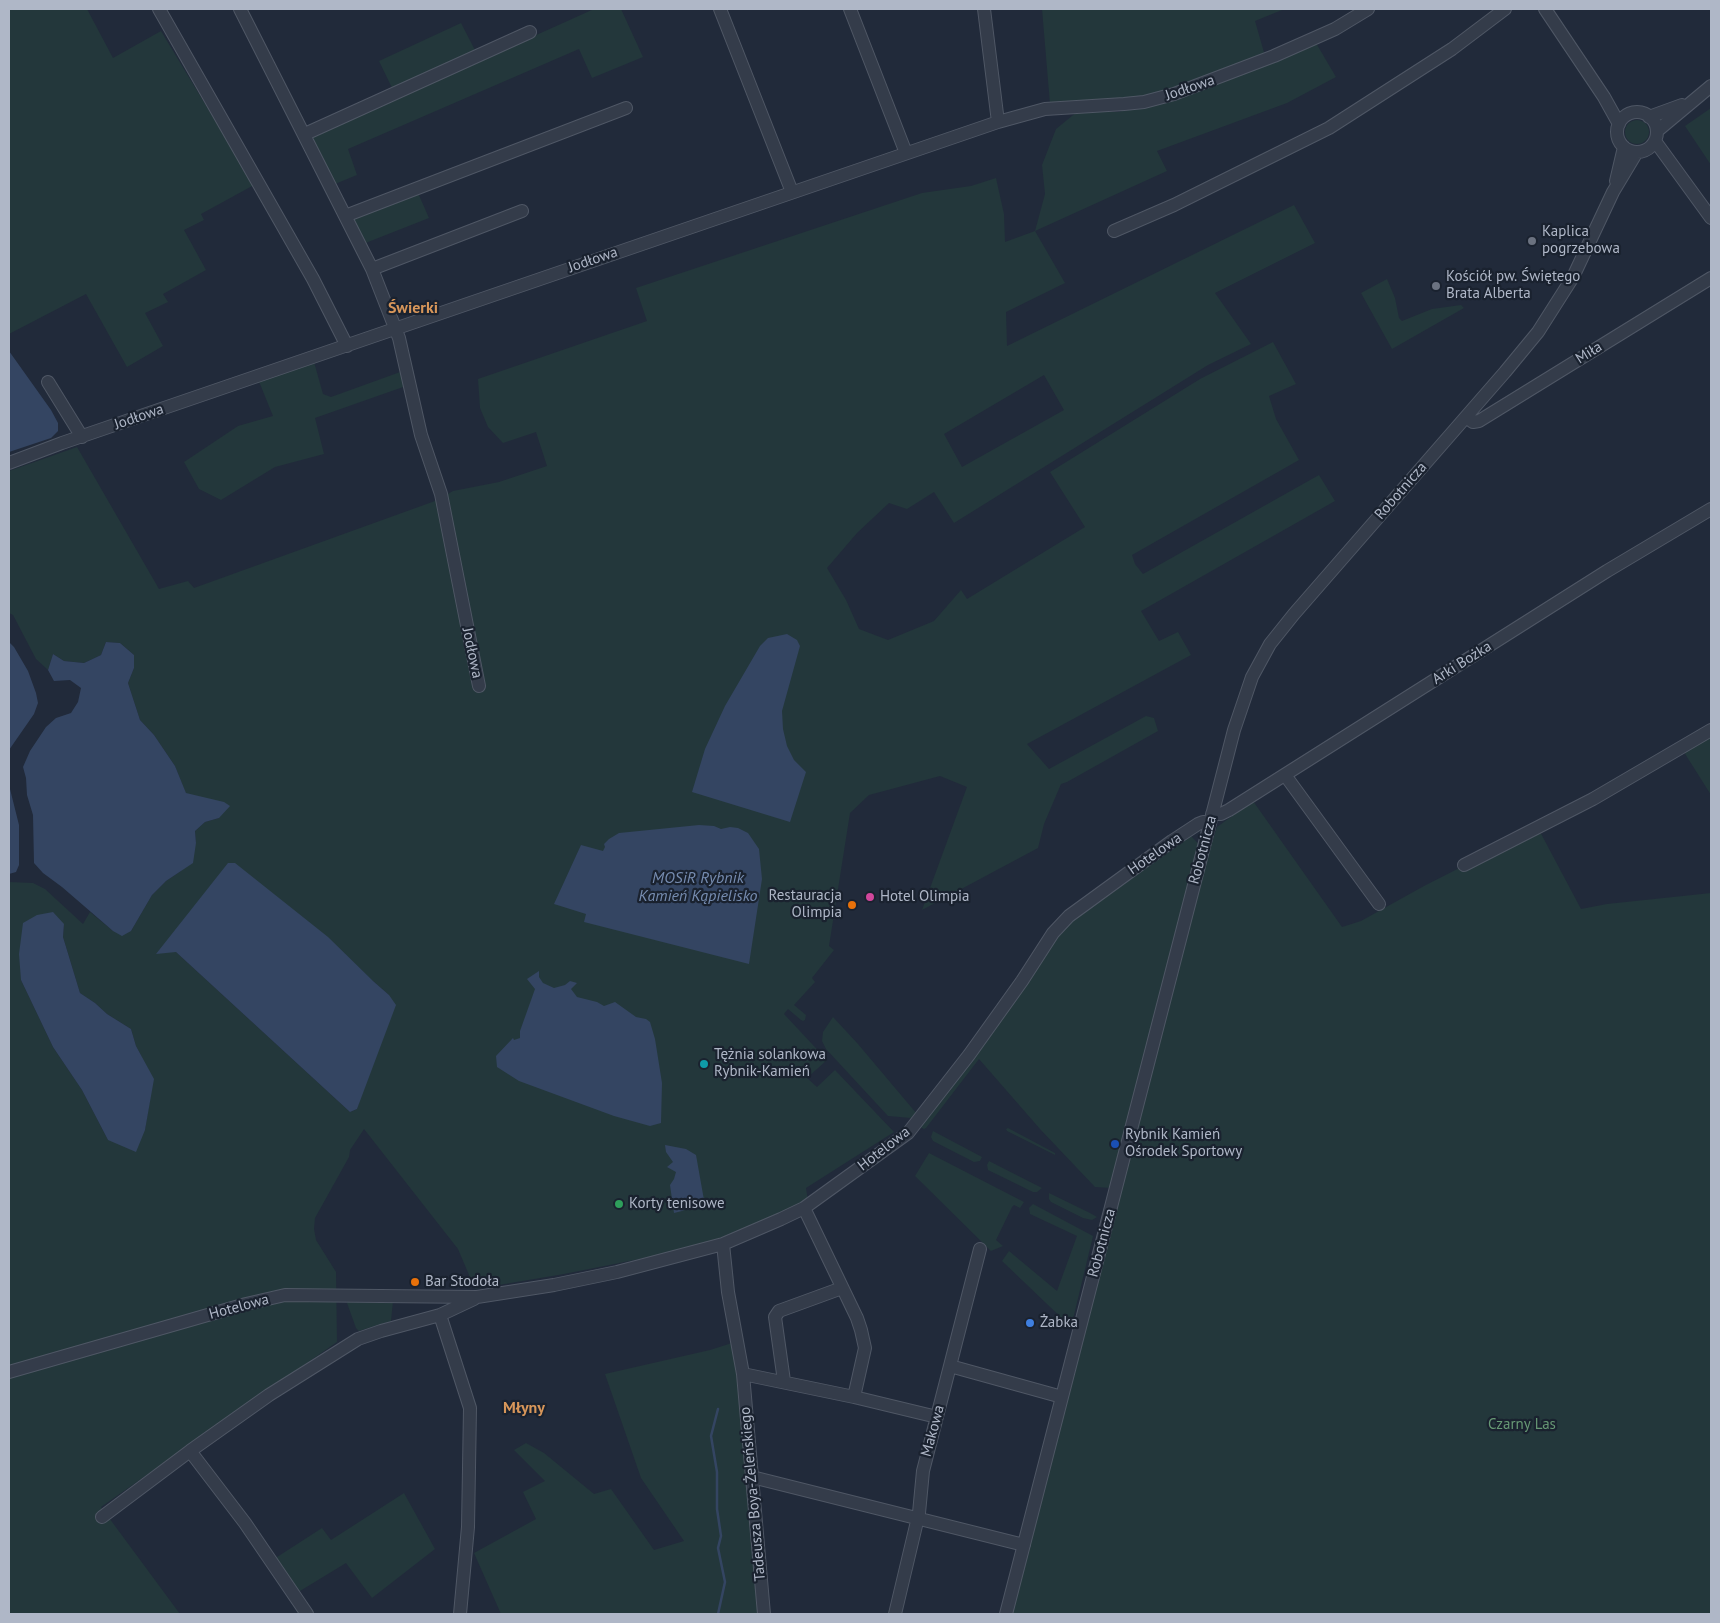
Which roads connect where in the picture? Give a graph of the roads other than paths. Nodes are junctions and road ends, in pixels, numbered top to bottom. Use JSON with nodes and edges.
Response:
{"nodes":[{"id":1,"x":159,"y":9,"type":"edge"},
{"id":2,"x":240,"y":9,"type":"edge"},
{"id":3,"x":720,"y":9,"type":"edge"},
{"id":4,"x":850,"y":9,"type":"edge"},
{"id":5,"x":984,"y":9,"type":"edge"},
{"id":6,"x":1368,"y":9,"type":"edge"},
{"id":7,"x":1505,"y":9,"type":"edge"},
{"id":8,"x":1545,"y":9,"type":"edge"},
{"id":9,"x":530,"y":32,"type":"dead end"},
{"id":10,"x":1711,"y":86,"type":"edge"},
{"id":11,"x":1604,"y":97,"type":"junction"},
{"id":12,"x":1692,"y":101,"type":"junction"},
{"id":13,"x":626,"y":108,"type":"dead end"},
{"id":14,"x":1631,"y":114,"type":"junction"},
{"id":15,"x":1649,"y":117,"type":"junction"},
{"id":16,"x":998,"y":122,"type":"junction"},
{"id":17,"x":1619,"y":124,"type":"junction"},
{"id":18,"x":305,"y":134,"type":"junction"},
{"id":19,"x":1656,"y":136,"type":"junction"},
{"id":20,"x":1624,"y":147,"type":"junction"},
{"id":21,"x":1637,"y":152,"type":"junction"},
{"id":22,"x":906,"y":153,"type":"junction"},
{"id":23,"x":792,"y":192,"type":"junction"},
{"id":24,"x":1613,"y":192,"type":"junction"},
{"id":25,"x":522,"y":211,"type":"dead end"},
{"id":26,"x":345,"y":216,"type":"junction"},
{"id":27,"x":1711,"y":218,"type":"edge"},
{"id":28,"x":1114,"y":231,"type":"dead end"},
{"id":29,"x":372,"y":269,"type":"junction"},
{"id":30,"x":1711,"y":278,"type":"edge"},
{"id":31,"x":395,"y":329,"type":"junction"},
{"id":32,"x":347,"y":346,"type":"junction"},
{"id":33,"x":48,"y":382,"type":"dead end"},
{"id":34,"x":1466,"y":417,"type":"junction"},
{"id":35,"x":82,"y":437,"type":"junction"},
{"id":36,"x":9,"y":463,"type":"edge"},
{"id":37,"x":1711,"y":510,"type":"edge"},
{"id":38,"x":479,"y":686,"type":"dead end"},
{"id":39,"x":1711,"y":730,"type":"edge"},
{"id":40,"x":1285,"y":775,"type":"junction"},
{"id":41,"x":1211,"y":819,"type":"junction"},
{"id":42,"x":1464,"y":865,"type":"dead end"},
{"id":43,"x":1379,"y":904,"type":"dead end"},
{"id":44,"x":804,"y":1208,"type":"junction"},
{"id":45,"x":723,"y":1244,"type":"junction"},
{"id":46,"x":980,"y":1249,"type":"dead end"},
{"id":47,"x":842,"y":1288,"type":"junction"},
{"id":48,"x":477,"y":1297,"type":"junction"},
{"id":49,"x":440,"y":1315,"type":"junction"},
{"id":50,"x":950,"y":1366,"type":"junction"},
{"id":51,"x":9,"y":1372,"type":"edge"},
{"id":52,"x":742,"y":1374,"type":"junction"},
{"id":53,"x":784,"y":1381,"type":"junction"},
{"id":54,"x":854,"y":1397,"type":"junction"},
{"id":55,"x":1062,"y":1397,"type":"junction"},
{"id":56,"x":937,"y":1417,"type":"junction"},
{"id":57,"x":190,"y":1451,"type":"junction"},
{"id":58,"x":752,"y":1477,"type":"junction"},
{"id":59,"x":102,"y":1517,"type":"dead end"},
{"id":60,"x":918,"y":1518,"type":"junction"},
{"id":61,"x":1024,"y":1545,"type":"junction"},
{"id":62,"x":307,"y":1614,"type":"edge"},
{"id":63,"x":460,"y":1614,"type":"edge"},
{"id":64,"x":764,"y":1614,"type":"edge"},
{"id":65,"x":894,"y":1614,"type":"edge"},
{"id":66,"x":1006,"y":1614,"type":"edge"}],
"edges":[{"from":1,"to":32,"type":"street"},
{"from":2,"to":18,"type":"street","name":"Jodłowa"},
{"from":3,"to":23,"type":"street"},
{"from":4,"to":22,"type":"street"},
{"from":5,"to":16,"type":"street"},
{"from":6,"to":16,"type":"street","name":"Jodłowa"},
{"from":7,"to":28,"type":"street"},
{"from":8,"to":11,"type":"street"},
{"from":9,"to":18,"type":"street"},
{"from":10,"to":12,"type":"street"},
{"from":11,"to":14,"type":"street"},
{"from":11,"to":17,"type":"street"},
{"from":12,"to":15,"type":"street"},
{"from":12,"to":19,"type":"street"},
{"from":13,"to":26,"type":"street"},
{"from":14,"to":15,"type":"street"},
{"from":14,"to":17,"type":"street"},
{"from":15,"to":19,"type":"street"},
{"from":16,"to":22,"type":"street","name":"Jodłowa"},
{"from":17,"to":20,"type":"street"},
{"from":18,"to":26,"type":"street","name":"Jodłowa"},
{"from":19,"to":21,"type":"street"},
{"from":19,"to":27,"type":"street"},
{"from":20,"to":21,"type":"street"},
{"from":20,"to":24,"type":"street","name":"Robotnicza"},
{"from":21,"to":24,"type":"street","name":"Robotnicza"},
{"from":22,"to":23,"type":"street","name":"Jodłowa"},
{"from":23,"to":31,"type":"street","name":"Jodłowa"},
{"from":24,"to":34,"type":"street","name":"Robotnicza"},
{"from":25,"to":29,"type":"street"},
{"from":26,"to":29,"type":"street","name":"Jodłowa"},
{"from":29,"to":31,"type":"street","name":"Jodłowa"},
{"from":30,"to":34,"type":"street","name":"Miła"},
{"from":31,"to":32,"type":"street","name":"Jodłowa"},
{"from":31,"to":38,"type":"street","name":"Jodłowa"},
{"from":32,"to":35,"type":"street","name":"Jodłowa"},
{"from":33,"to":35,"type":"street"},
{"from":34,"to":41,"type":"street","name":"Robotnicza"},
{"from":35,"to":36,"type":"street","name":"Jodłowa"},
{"from":37,"to":40,"type":"street","name":"Arki Bożka"},
{"from":39,"to":42,"type":"street"},
{"from":40,"to":41,"type":"street","name":"Arki Bożka"},
{"from":40,"to":43,"type":"street"},
{"from":41,"to":44,"type":"street","name":"Hotelowa"},
{"from":41,"to":55,"type":"street","name":"Robotnicza"},
{"from":44,"to":45,"type":"street","name":"Hotelowa"},
{"from":44,"to":47,"type":"street"},
{"from":45,"to":48,"type":"street","name":"Hotelowa"},
{"from":45,"to":52,"type":"street","name":"Tadeusza Boya-Żeleńskiego"},
{"from":46,"to":50,"type":"street","name":"Makowa"},
{"from":47,"to":53,"type":"street"},
{"from":47,"to":54,"type":"street"},
{"from":48,"to":49,"type":"street","name":"Hotelowa"},
{"from":48,"to":51,"type":"street","name":"Hotelowa"},
{"from":49,"to":57,"type":"street","name":"Hotelowa"},
{"from":49,"to":63,"type":"street"},
{"from":50,"to":55,"type":"street"},
{"from":50,"to":56,"type":"street","name":"Makowa"},
{"from":52,"to":53,"type":"street"},
{"from":52,"to":58,"type":"street","name":"Tadeusza Boya-Żeleńskiego"},
{"from":53,"to":54,"type":"street"},
{"from":54,"to":56,"type":"street"},
{"from":55,"to":61,"type":"street","name":"Robotnicza"},
{"from":56,"to":60,"type":"street","name":"Makowa"},
{"from":57,"to":59,"type":"street","name":"Hotelowa"},
{"from":57,"to":62,"type":"street"},
{"from":58,"to":60,"type":"street"},
{"from":58,"to":64,"type":"street","name":"Tadeusza Boya-Żeleńskiego"},
{"from":60,"to":61,"type":"street"},
{"from":60,"to":65,"type":"street","name":"Makowa"},
{"from":61,"to":66,"type":"street","name":"Robotnicza"}]}
